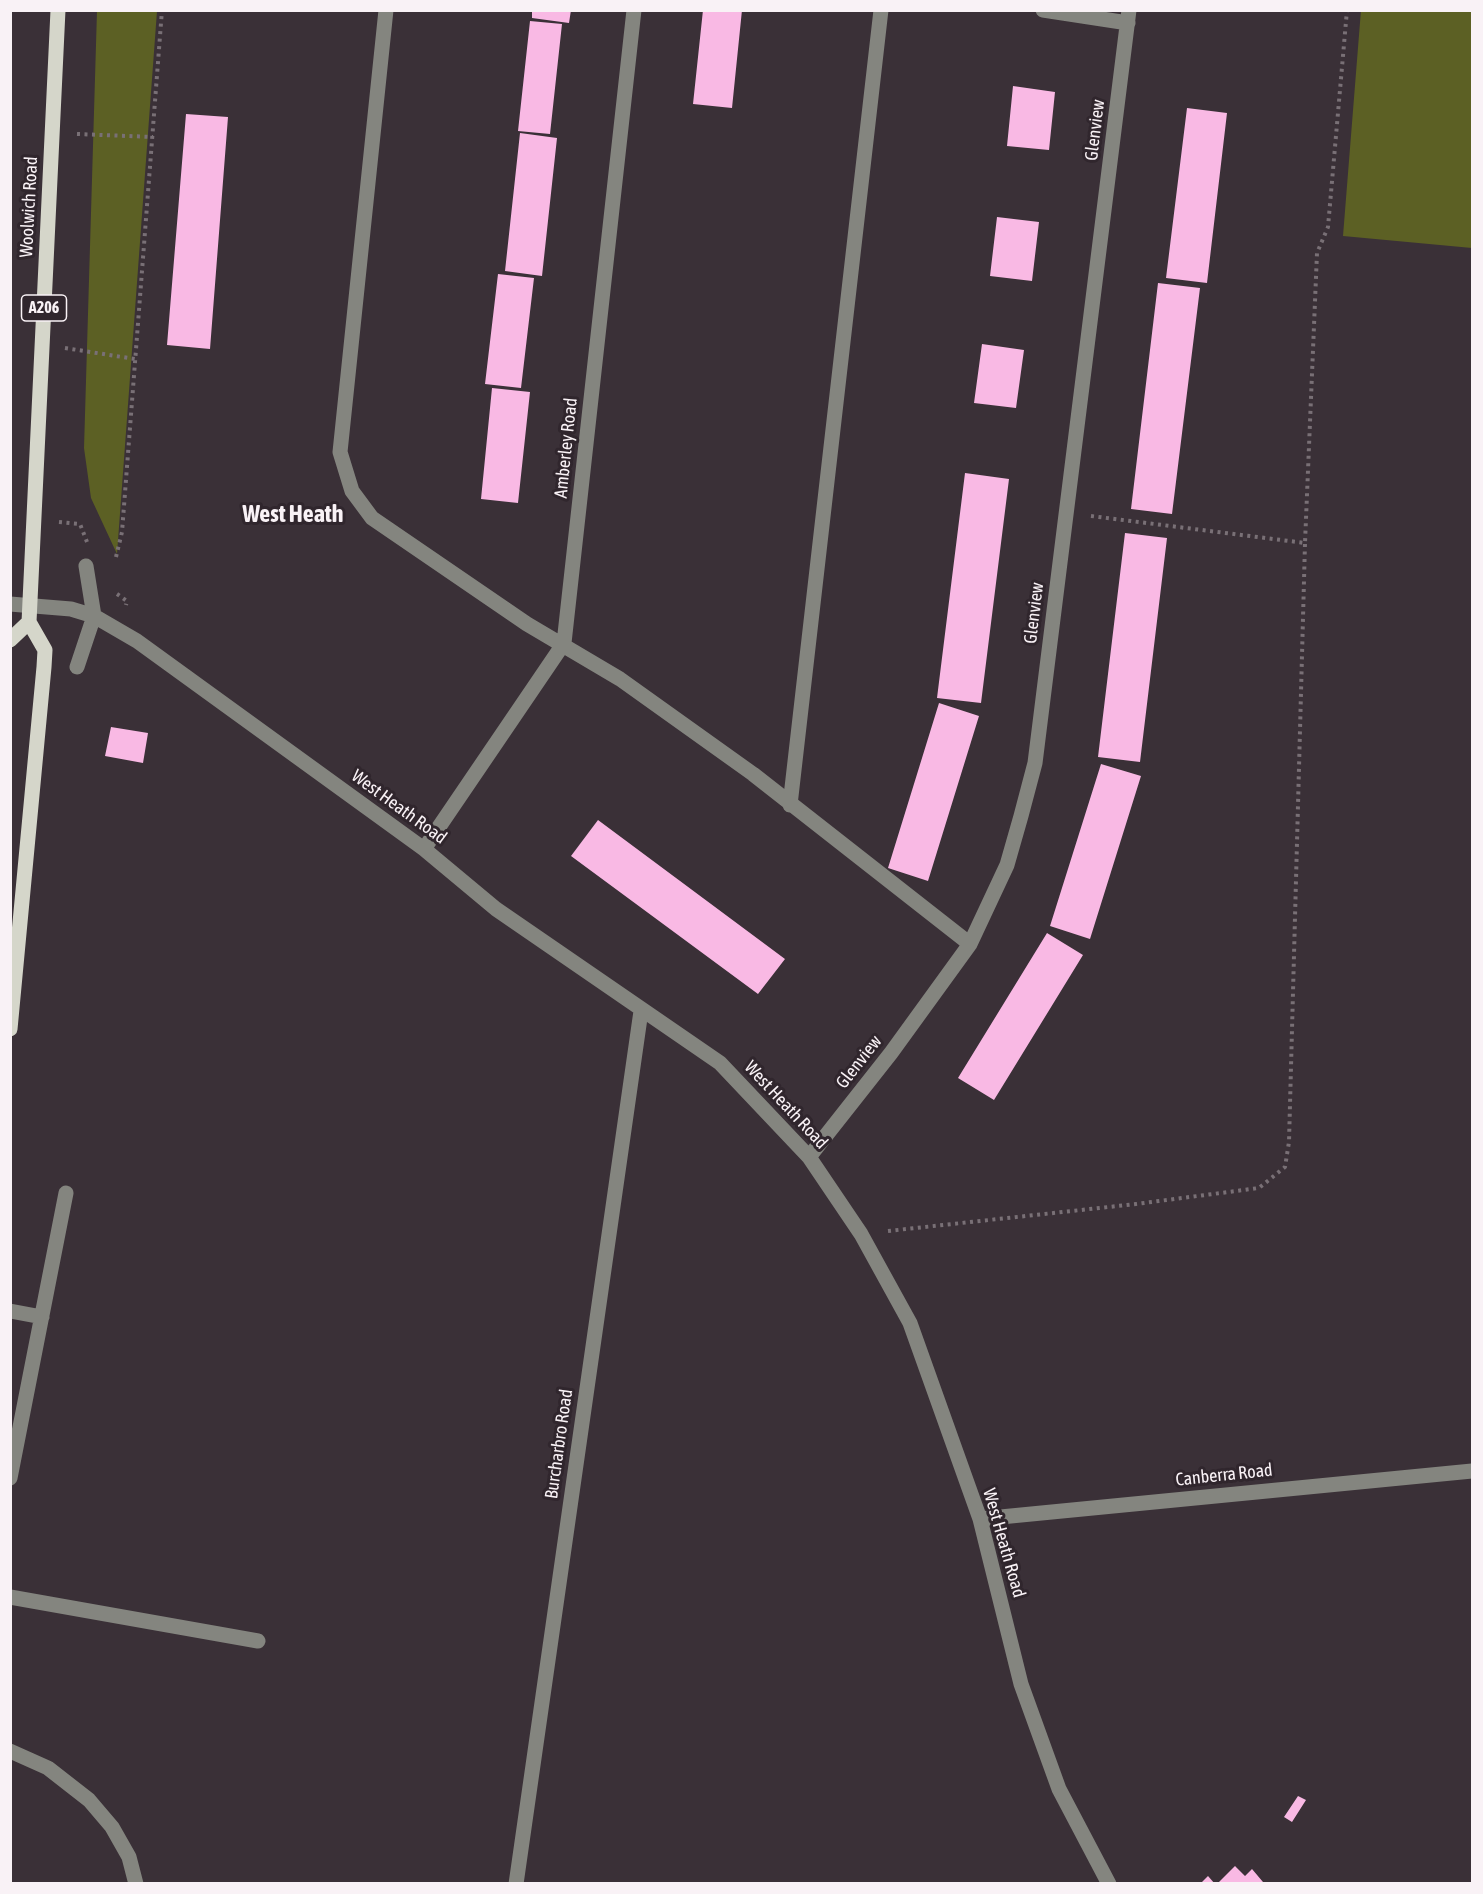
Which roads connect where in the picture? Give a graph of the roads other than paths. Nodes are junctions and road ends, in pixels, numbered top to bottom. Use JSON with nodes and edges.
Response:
{"nodes":[{"id":1,"x":58,"y":10,"type":"edge"},
{"id":2,"x":386,"y":10,"type":"edge"},
{"id":3,"x":634,"y":10,"type":"edge"},
{"id":4,"x":881,"y":10,"type":"edge"},
{"id":5,"x":1043,"y":10,"type":"edge"},
{"id":6,"x":1128,"y":17,"type":"edge"},
{"id":7,"x":86,"y":566,"type":"dead end"},
{"id":8,"x":10,"y":604,"type":"edge"},
{"id":9,"x":30,"y":606,"type":"junction"},
{"id":10,"x":94,"y":616,"type":"junction"},
{"id":11,"x":29,"y":622,"type":"junction"},
{"id":12,"x":10,"y":640,"type":"edge"},
{"id":13,"x":564,"y":643,"type":"junction"},
{"id":14,"x":77,"y":667,"type":"dead end"},
{"id":15,"x":790,"y":805,"type":"junction"},
{"id":16,"x":424,"y":849,"type":"junction"},
{"id":17,"x":970,"y":944,"type":"junction"},
{"id":18,"x":641,"y":1011,"type":"junction"},
{"id":19,"x":10,"y":1029,"type":"edge"},
{"id":20,"x":809,"y":1157,"type":"junction"},
{"id":21,"x":66,"y":1193,"type":"dead end"},
{"id":22,"x":10,"y":1311,"type":"edge"},
{"id":23,"x":42,"y":1317,"type":"junction"},
{"id":24,"x":1473,"y":1471,"type":"edge"},
{"id":25,"x":10,"y":1478,"type":"edge"},
{"id":26,"x":980,"y":1519,"type":"junction"},
{"id":27,"x":10,"y":1597,"type":"edge"},
{"id":28,"x":258,"y":1641,"type":"dead end"},
{"id":29,"x":10,"y":1751,"type":"edge"},
{"id":30,"x":136,"y":1884,"type":"edge"},
{"id":31,"x":516,"y":1884,"type":"edge"},
{"id":32,"x":1109,"y":1884,"type":"edge"}],
"edges":[{"from":1,"to":9,"type":"main road","name":"Woolwich Road","number":"A206"},
{"from":2,"to":13,"type":"street"},
{"from":3,"to":13,"type":"street","name":"Amberley Road"},
{"from":4,"to":15,"type":"street"},
{"from":5,"to":6,"type":"street"},
{"from":6,"to":17,"type":"street","name":"Glenview"},
{"from":7,"to":10,"type":"street"},
{"from":8,"to":9,"type":"street","name":"West Heath Road"},
{"from":9,"to":10,"type":"street","name":"West Heath Road"},
{"from":9,"to":11,"type":"main road","name":"Woolwich Road","number":"A206"},
{"from":10,"to":14,"type":"street"},
{"from":10,"to":16,"type":"street","name":"West Heath Road"},
{"from":11,"to":12,"type":"main road"},
{"from":11,"to":19,"type":"main road"},
{"from":13,"to":15,"type":"street"},
{"from":13,"to":16,"type":"street","name":"Amberley Road"},
{"from":15,"to":17,"type":"street"},
{"from":16,"to":18,"type":"street","name":"West Heath Road"},
{"from":17,"to":20,"type":"street","name":"Glenview"},
{"from":18,"to":20,"type":"street","name":"West Heath Road"},
{"from":18,"to":31,"type":"street","name":"Burcharbro Road"},
{"from":20,"to":26,"type":"street","name":"West Heath Road"},
{"from":21,"to":23,"type":"street"},
{"from":22,"to":23,"type":"street"},
{"from":23,"to":25,"type":"street"},
{"from":24,"to":26,"type":"street","name":"Canberra Road"},
{"from":26,"to":32,"type":"street","name":"West Heath Road"},
{"from":27,"to":28,"type":"street"},
{"from":29,"to":30,"type":"street"}]}
